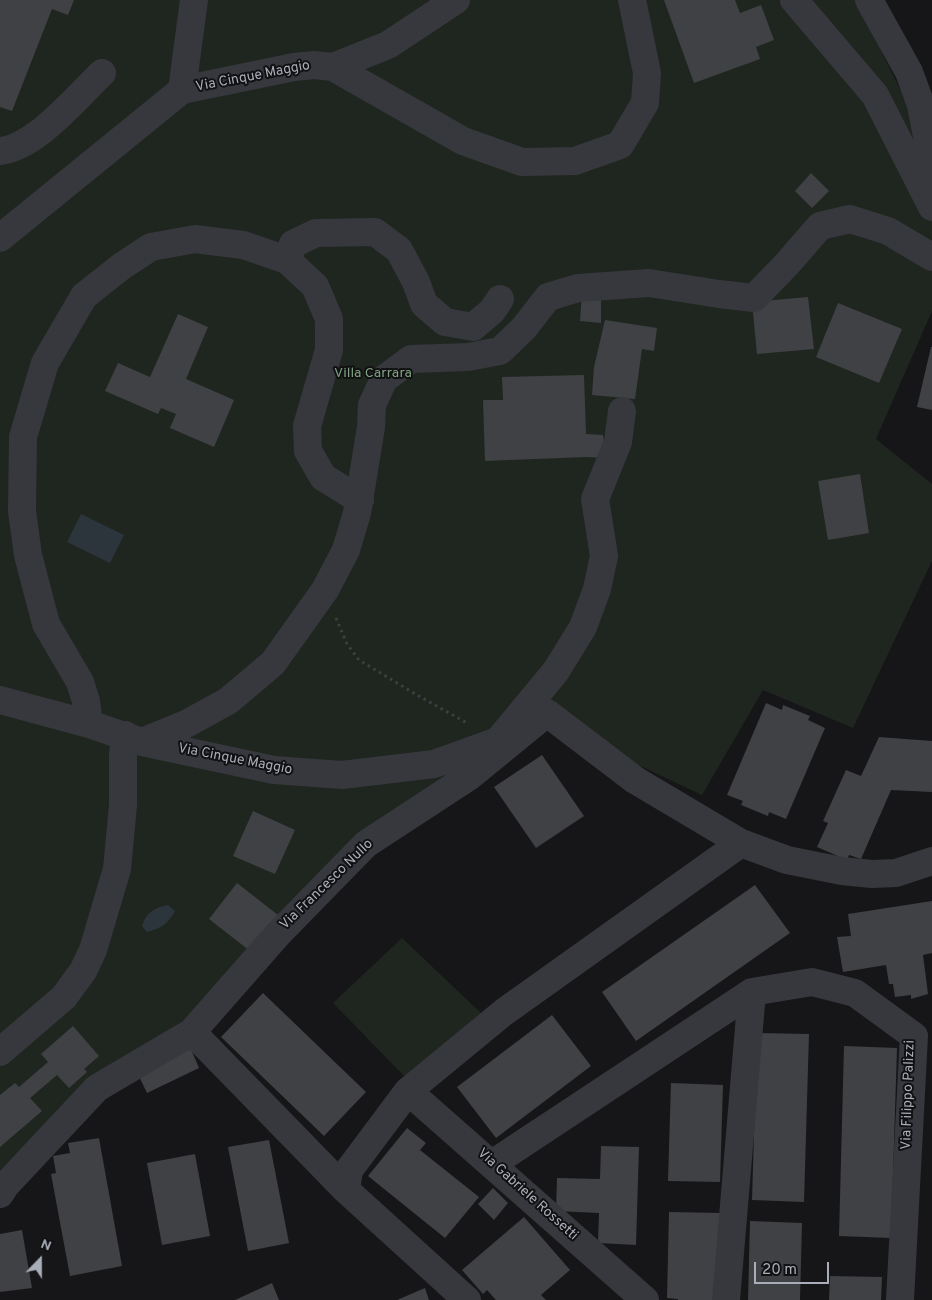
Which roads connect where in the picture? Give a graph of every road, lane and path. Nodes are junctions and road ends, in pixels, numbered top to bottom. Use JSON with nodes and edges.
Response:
{"nodes":[{"id":1,"x":194,"y":0,"type":"edge"},
{"id":2,"x":456,"y":0,"type":"edge"},
{"id":3,"x":632,"y":0,"type":"edge"},
{"id":4,"x":794,"y":0,"type":"edge"},
{"id":5,"x":869,"y":0,"type":"edge"},
{"id":6,"x":333,"y":67,"type":"junction"},
{"id":7,"x":102,"y":74,"type":"dead end"},
{"id":8,"x":182,"y":90,"type":"junction"},
{"id":9,"x":927,"y":101,"type":"edge"},
{"id":10,"x":0,"y":151,"type":"edge"},
{"id":11,"x":932,"y":162,"type":"edge"},
{"id":12,"x":932,"y":206,"type":"edge"},
{"id":13,"x":0,"y":238,"type":"edge"},
{"id":14,"x":932,"y":257,"type":"edge"},
{"id":15,"x":287,"y":260,"type":"junction"},
{"id":16,"x":500,"y":299,"type":"dead end"},
{"id":17,"x":622,"y":411,"type":"dead end"},
{"id":18,"x":360,"y":500,"type":"junction"},
{"id":19,"x":325,"y":590,"type":"junction"},
{"id":20,"x":0,"y":700,"type":"edge"},
{"id":21,"x":89,"y":724,"type":"junction"},
{"id":22,"x":133,"y":738,"type":"junction"},
{"id":23,"x":498,"y":741,"type":"junction"},
{"id":24,"x":741,"y":843,"type":"junction"},
{"id":25,"x":932,"y":861,"type":"edge"},
{"id":26,"x":752,"y":992,"type":"junction"},
{"id":27,"x":192,"y":1032,"type":"junction"},
{"id":28,"x":0,"y":1052,"type":"edge"},
{"id":29,"x":408,"y":1091,"type":"junction"},
{"id":30,"x":492,"y":1164,"type":"junction"},
{"id":31,"x":346,"y":1190,"type":"junction"},
{"id":32,"x":0,"y":1194,"type":"edge"},
{"id":33,"x":467,"y":1300,"type":"edge"},
{"id":34,"x":645,"y":1300,"type":"edge"},
{"id":35,"x":726,"y":1300,"type":"edge"},
{"id":36,"x":900,"y":1300,"type":"edge"}],
"edges":[{"from":1,"to":8,"type":"street","name":"Via Cinque Maggio"},
{"from":2,"to":6,"type":"street","name":"Via Cinque Maggio"},
{"from":3,"to":6,"type":"street"},
{"from":4,"to":12,"type":"street"},
{"from":5,"to":9,"type":"street"},
{"from":6,"to":8,"type":"street","name":"Via Cinque Maggio"},
{"from":7,"to":10,"type":"street"},
{"from":8,"to":13,"type":"street","name":"Via Cinque Maggio"},
{"from":9,"to":11,"type":"street"},
{"from":14,"to":18,"type":"street","name":"Via Cinque Maggio"},
{"from":15,"to":16,"type":"street"},
{"from":15,"to":18,"type":"street"},
{"from":15,"to":21,"type":"street"},
{"from":17,"to":23,"type":"street"},
{"from":18,"to":19,"type":"street","name":"Via Cinque Maggio"},
{"from":19,"to":22,"type":"street","name":"Via Cinque Maggio"},
{"from":19,"to":23,"type":"path"},
{"from":20,"to":21,"type":"street","name":"Via Cinque Maggio"},
{"from":21,"to":22,"type":"street","name":"Via Cinque Maggio"},
{"from":22,"to":23,"type":"street","name":"Via Cinque Maggio"},
{"from":22,"to":28,"type":"street"},
{"from":24,"to":25,"type":"street","name":"Via Francesco Nullo"},
{"from":24,"to":27,"type":"street","name":"Via Francesco Nullo"},
{"from":24,"to":29,"type":"street"},
{"from":26,"to":30,"type":"street","name":"Via Filippo Palizzi"},
{"from":26,"to":35,"type":"street"},
{"from":26,"to":36,"type":"street","name":"Via Filippo Palizzi"},
{"from":27,"to":31,"type":"street"},
{"from":27,"to":32,"type":"street","name":"Via Francesco Nullo"},
{"from":29,"to":30,"type":"street","name":"Via Gabriele Rossetti"},
{"from":29,"to":31,"type":"street"},
{"from":30,"to":34,"type":"street","name":"Via Gabriele Rossetti"},
{"from":31,"to":33,"type":"street"}]}
